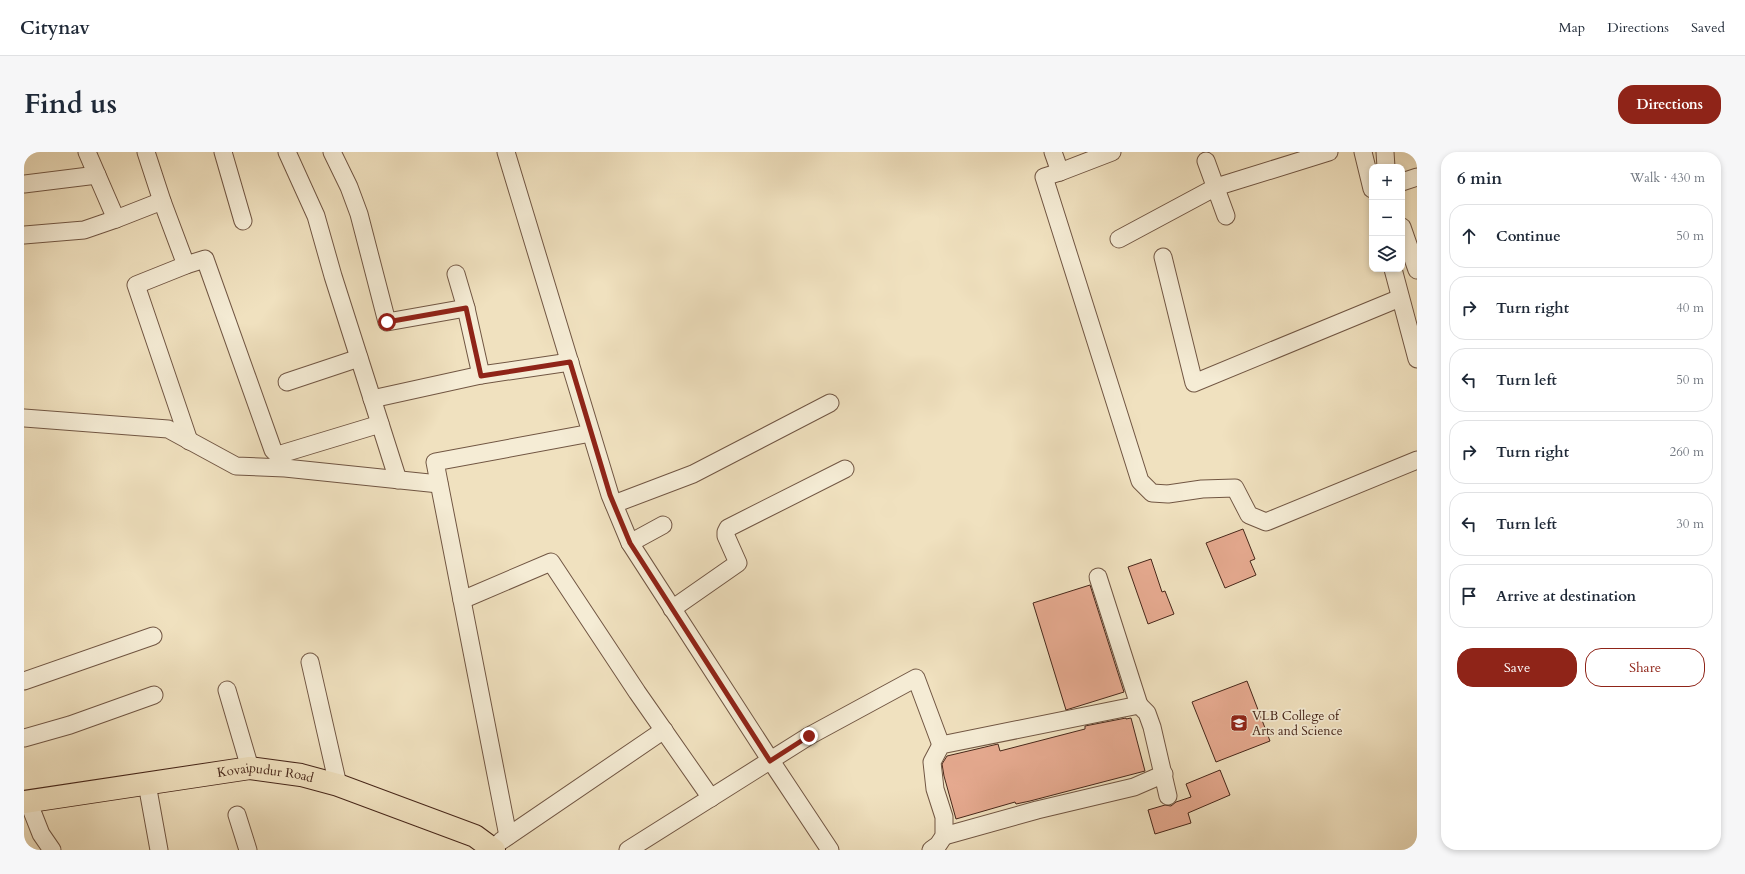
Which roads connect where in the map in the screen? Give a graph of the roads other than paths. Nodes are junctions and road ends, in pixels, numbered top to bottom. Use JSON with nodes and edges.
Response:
{"nodes":[{"id":1,"x":87,"y":152,"type":"edge"},
{"id":2,"x":146,"y":152,"type":"edge"},
{"id":3,"x":223,"y":152,"type":"edge"},
{"id":4,"x":287,"y":152,"type":"edge"},
{"id":5,"x":332,"y":152,"type":"edge"},
{"id":6,"x":506,"y":152,"type":"edge"},
{"id":7,"x":1053,"y":152,"type":"edge"},
{"id":8,"x":1112,"y":152,"type":"edge"},
{"id":9,"x":1329,"y":152,"type":"edge"},
{"id":10,"x":1362,"y":152,"type":"edge"},
{"id":11,"x":1385,"y":152,"type":"edge"},
{"id":12,"x":1206,"y":161,"type":"dead end"},
{"id":13,"x":1386,"y":164,"type":"edge"},
{"id":14,"x":1060,"y":172,"type":"junction"},
{"id":15,"x":97,"y":175,"type":"junction"},
{"id":16,"x":1417,"y":177,"type":"edge"},
{"id":17,"x":1369,"y":178,"type":"edge"},
{"id":18,"x":1405,"y":181,"type":"edge"},
{"id":19,"x":24,"y":184,"type":"edge"},
{"id":20,"x":1216,"y":187,"type":"junction"},
{"id":21,"x":162,"y":201,"type":"junction"},
{"id":22,"x":1226,"y":216,"type":"dead end"},
{"id":23,"x":116,"y":219,"type":"junction"},
{"id":24,"x":243,"y":221,"type":"dead end"},
{"id":25,"x":24,"y":235,"type":"edge"},
{"id":26,"x":1405,"y":236,"type":"edge"},
{"id":27,"x":1119,"y":239,"type":"dead end"},
{"id":28,"x":1163,"y":257,"type":"dead end"},
{"id":29,"x":186,"y":265,"type":"junction"},
{"id":30,"x":1417,"y":270,"type":"edge"},
{"id":31,"x":1394,"y":272,"type":"edge"},
{"id":32,"x":456,"y":274,"type":"dead end"},
{"id":33,"x":1400,"y":298,"type":"junction"},
{"id":34,"x":466,"y":308,"type":"junction"},
{"id":35,"x":359,"y":358,"type":"junction"},
{"id":36,"x":1417,"y":359,"type":"edge"},
{"id":37,"x":570,"y":362,"type":"junction"},
{"id":38,"x":481,"y":376,"type":"junction"},
{"id":39,"x":287,"y":382,"type":"dead end"},
{"id":40,"x":372,"y":399,"type":"junction"},
{"id":41,"x":830,"y":403,"type":"dead end"},
{"id":42,"x":24,"y":418,"type":"edge"},
{"id":43,"x":380,"y":424,"type":"junction"},
{"id":44,"x":591,"y":433,"type":"junction"},
{"id":45,"x":189,"y":440,"type":"junction"},
{"id":46,"x":1417,"y":460,"type":"edge"},
{"id":47,"x":845,"y":469,"type":"dead end"},
{"id":48,"x":398,"y":480,"type":"junction"},
{"id":49,"x":439,"y":484,"type":"junction"},
{"id":50,"x":614,"y":504,"type":"junction"},
{"id":51,"x":663,"y":525,"type":"dead end"},
{"id":52,"x":630,"y":543,"type":"junction"},
{"id":53,"x":1098,"y":577,"type":"dead end"},
{"id":54,"x":462,"y":600,"type":"junction"},
{"id":55,"x":672,"y":608,"type":"junction"},
{"id":56,"x":153,"y":636,"type":"dead end"},
{"id":57,"x":310,"y":662,"type":"dead end"},
{"id":58,"x":24,"y":681,"type":"edge"},
{"id":59,"x":227,"y":690,"type":"dead end"},
{"id":60,"x":154,"y":694,"type":"dead end"},
{"id":61,"x":1139,"y":705,"type":"junction"},
{"id":62,"x":664,"y":730,"type":"junction"},
{"id":63,"x":24,"y":738,"type":"edge"},
{"id":64,"x":941,"y":745,"type":"junction"},
{"id":65,"x":770,"y":761,"type":"junction"},
{"id":66,"x":250,"y":768,"type":"junction"},
{"id":67,"x":1164,"y":774,"type":"junction"},
{"id":68,"x":147,"y":784,"type":"junction"},
{"id":69,"x":338,"y":785,"type":"junction"},
{"id":70,"x":1168,"y":796,"type":"dead end"},
{"id":71,"x":711,"y":798,"type":"junction"},
{"id":72,"x":26,"y":801,"type":"edge"},
{"id":73,"x":237,"y":816,"type":"dead end"},
{"id":74,"x":944,"y":836,"type":"junction"},
{"id":75,"x":498,"y":844,"type":"edge"},
{"id":76,"x":52,"y":850,"type":"edge"},
{"id":77,"x":159,"y":850,"type":"edge"},
{"id":78,"x":248,"y":850,"type":"edge"},
{"id":79,"x":628,"y":850,"type":"edge"},
{"id":80,"x":830,"y":850,"type":"edge"},
{"id":81,"x":931,"y":850,"type":"edge"}],
"edges":[{"from":1,"to":15,"type":"street"},
{"from":2,"to":21,"type":"street"},
{"from":3,"to":24,"type":"street"},
{"from":4,"to":35,"type":"street"},
{"from":5,"to":34,"type":"street"},
{"from":6,"to":37,"type":"street"},
{"from":7,"to":14,"type":"street"},
{"from":8,"to":14,"type":"street"},
{"from":9,"to":20,"type":"street"},
{"from":10,"to":17,"type":"street"},
{"from":11,"to":13,"type":"street"},
{"from":12,"to":20,"type":"street"},
{"from":14,"to":46,"type":"street"},
{"from":15,"to":19,"type":"street"},
{"from":15,"to":23,"type":"street"},
{"from":16,"to":18,"type":"street"},
{"from":20,"to":22,"type":"street"},
{"from":20,"to":27,"type":"street"},
{"from":21,"to":23,"type":"street"},
{"from":21,"to":29,"type":"street"},
{"from":23,"to":25,"type":"street"},
{"from":26,"to":30,"type":"street"},
{"from":28,"to":33,"type":"street"},
{"from":29,"to":43,"type":"street"},
{"from":29,"to":45,"type":"street"},
{"from":31,"to":33,"type":"street"},
{"from":32,"to":34,"type":"street"},
{"from":33,"to":36,"type":"street"},
{"from":34,"to":38,"type":"street"},
{"from":35,"to":39,"type":"street"},
{"from":35,"to":40,"type":"street"},
{"from":37,"to":38,"type":"street"},
{"from":37,"to":44,"type":"street"},
{"from":38,"to":40,"type":"street"},
{"from":40,"to":43,"type":"street"},
{"from":41,"to":50,"type":"street"},
{"from":42,"to":45,"type":"street"},
{"from":43,"to":48,"type":"street"},
{"from":44,"to":49,"type":"street"},
{"from":44,"to":50,"type":"street"},
{"from":45,"to":48,"type":"street"},
{"from":47,"to":55,"type":"street"},
{"from":48,"to":49,"type":"street"},
{"from":49,"to":54,"type":"street"},
{"from":50,"to":52,"type":"street"},
{"from":51,"to":52,"type":"street"},
{"from":52,"to":55,"type":"street"},
{"from":53,"to":61,"type":"street"},
{"from":54,"to":62,"type":"street"},
{"from":54,"to":75,"type":"street"},
{"from":55,"to":65,"type":"street"},
{"from":56,"to":58,"type":"street"},
{"from":57,"to":69,"type":"street"},
{"from":59,"to":66,"type":"street"},
{"from":60,"to":63,"type":"street"},
{"from":61,"to":64,"type":"street"},
{"from":61,"to":67,"type":"street"},
{"from":62,"to":71,"type":"street"},
{"from":62,"to":75,"type":"street"},
{"from":64,"to":65,"type":"street"},
{"from":64,"to":74,"type":"street"},
{"from":65,"to":71,"type":"street"},
{"from":65,"to":80,"type":"street"},
{"from":66,"to":68,"type":"main road","name":"Kovaipudur Road"},
{"from":66,"to":69,"type":"main road","name":"Kovaipudur Road"},
{"from":67,"to":70,"type":"street"},
{"from":67,"to":74,"type":"street"},
{"from":68,"to":72,"type":"main road","name":"Kovaipudur Road"},
{"from":68,"to":77,"type":"street"},
{"from":69,"to":75,"type":"main road","name":"Kovaipudur Road"},
{"from":71,"to":79,"type":"street"},
{"from":72,"to":76,"type":"street"},
{"from":73,"to":78,"type":"street"},
{"from":74,"to":81,"type":"street"}]}
